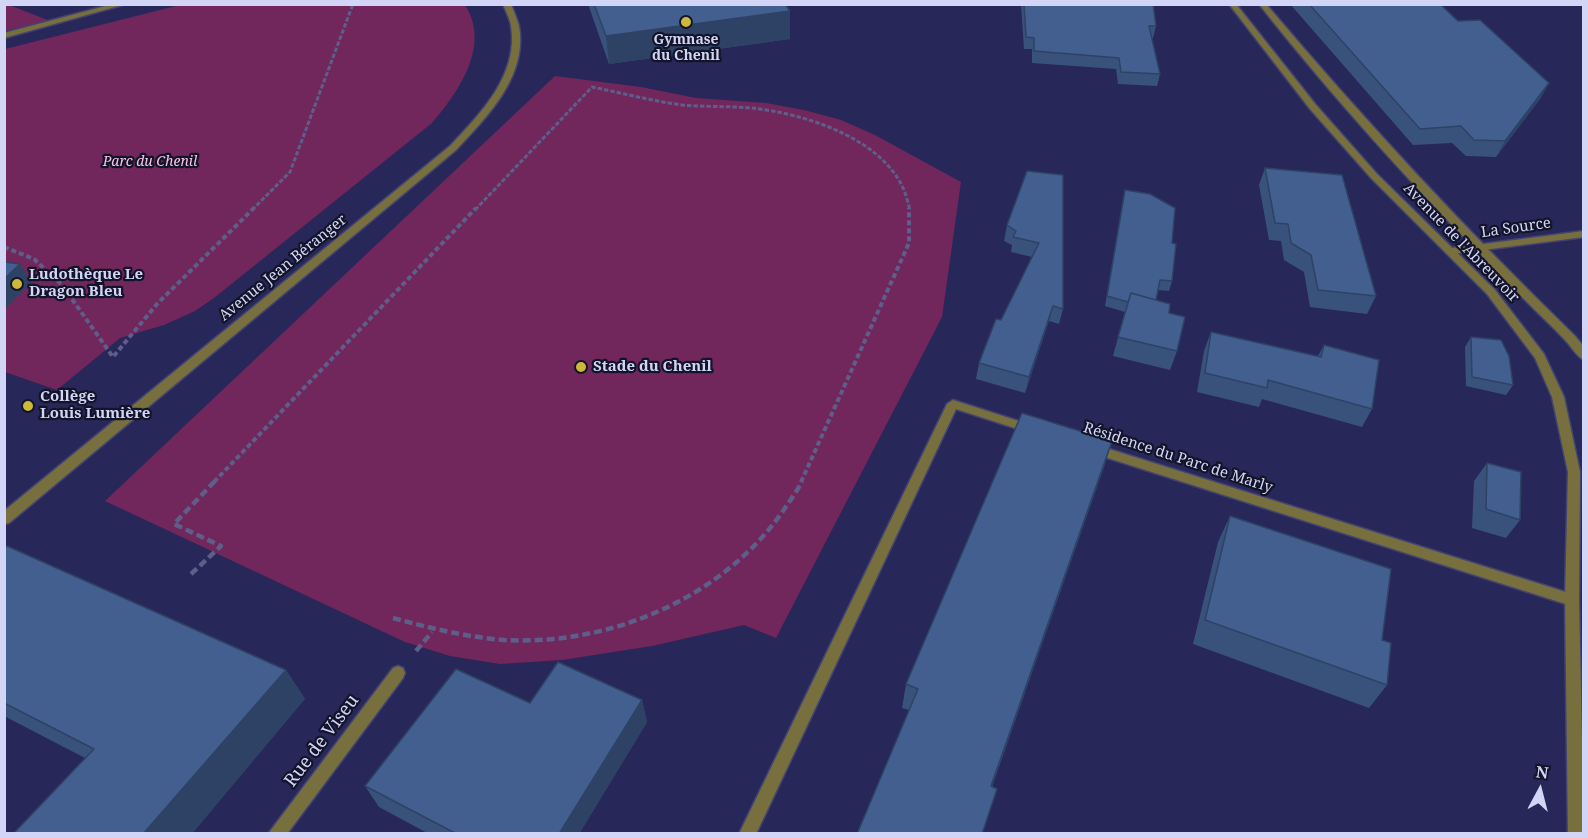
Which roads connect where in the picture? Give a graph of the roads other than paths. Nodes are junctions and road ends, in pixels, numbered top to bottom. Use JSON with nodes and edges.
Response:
{"nodes":[{"id":1,"x":123,"y":4,"type":"edge"},
{"id":2,"x":507,"y":4,"type":"edge"},
{"id":3,"x":1232,"y":4,"type":"edge"},
{"id":4,"x":1262,"y":4,"type":"edge"},
{"id":5,"x":4,"y":36,"type":"edge"},
{"id":6,"x":1584,"y":234,"type":"edge"},
{"id":7,"x":1483,"y":248,"type":"junction"},
{"id":8,"x":1452,"y":251,"type":"junction"},
{"id":9,"x":1584,"y":356,"type":"edge"},
{"id":10,"x":1043,"y":433,"type":"edge"},
{"id":11,"x":1077,"y":444,"type":"edge"},
{"id":12,"x":4,"y":519,"type":"edge"},
{"id":13,"x":1572,"y":600,"type":"junction"},
{"id":14,"x":398,"y":672,"type":"dead end"},
{"id":15,"x":276,"y":834,"type":"edge"},
{"id":16,"x":747,"y":834,"type":"edge"},
{"id":17,"x":1576,"y":834,"type":"edge"}],
"edges":[{"from":1,"to":5,"type":"street"},
{"from":2,"to":12,"type":"street","name":"Avenue Jean Béranger"},
{"from":3,"to":8,"type":"street","name":"Avenue de l'Abreuvoir"},
{"from":4,"to":7,"type":"street","name":"Avenue de l'Abreuvoir"},
{"from":6,"to":7,"type":"street","name":"La Source"},
{"from":7,"to":8,"type":"street","name":"La Source"},
{"from":7,"to":9,"type":"street","name":"Avenue de l'Abreuvoir"},
{"from":8,"to":13,"type":"street","name":"Avenue de l'Abreuvoir"},
{"from":10,"to":16,"type":"street"},
{"from":11,"to":13,"type":"street","name":"Résidence du Parc de Marly"},
{"from":13,"to":17,"type":"street","name":"Avenue de l'Abreuvoir"},
{"from":14,"to":15,"type":"street","name":"Rue de Viseu"}]}
